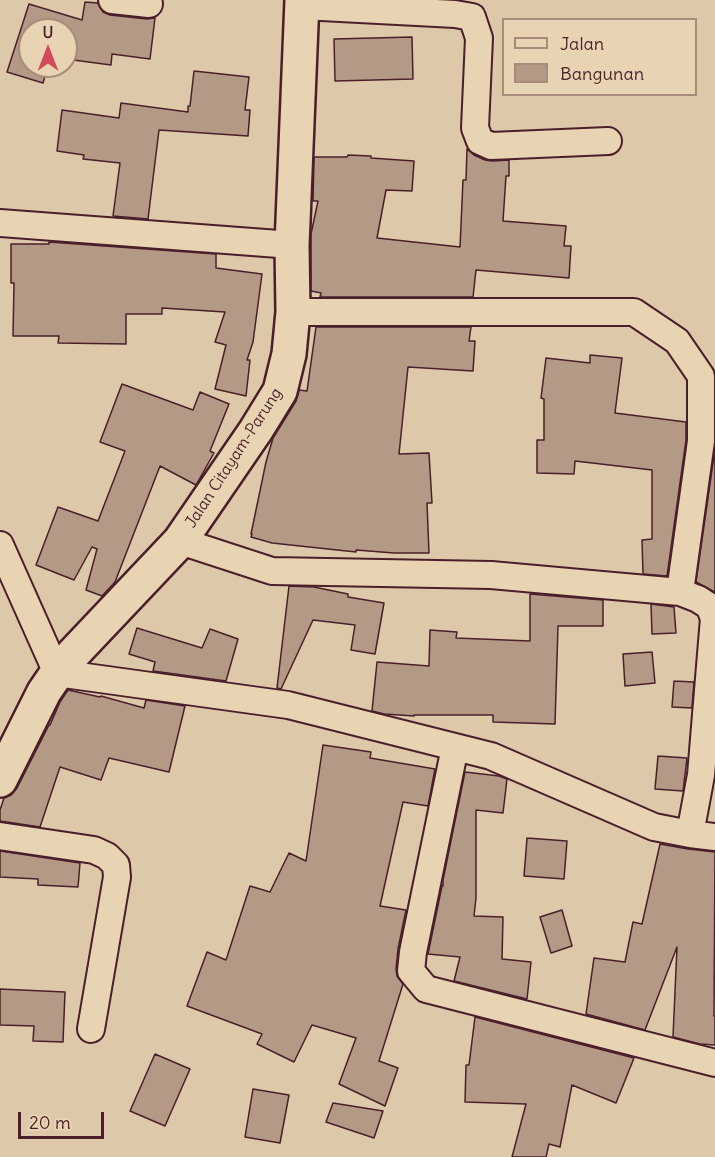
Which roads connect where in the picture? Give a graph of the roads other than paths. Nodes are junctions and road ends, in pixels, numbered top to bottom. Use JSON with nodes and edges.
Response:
{"nodes":[{"id":1,"x":112,"y":0,"type":"edge"},
{"id":2,"x":302,"y":3,"type":"edge"},
{"id":3,"x":149,"y":4,"type":"dead end"},
{"id":4,"x":608,"y":141,"type":"dead end"},
{"id":5,"x":0,"y":223,"type":"edge"},
{"id":6,"x":292,"y":245,"type":"junction"},
{"id":7,"x":293,"y":312,"type":"junction"},
{"id":8,"x":180,"y":541,"type":"junction"},
{"id":9,"x":0,"y":545,"type":"edge"},
{"id":10,"x":680,"y":592,"type":"junction"},
{"id":11,"x":57,"y":673,"type":"junction"},
{"id":12,"x":455,"y":747,"type":"junction"},
{"id":13,"x":0,"y":780,"type":"edge"},
{"id":14,"x":0,"y":836,"type":"edge"},
{"id":15,"x":703,"y":836,"type":"edge"},
{"id":16,"x":91,"y":1029,"type":"dead end"},
{"id":17,"x":715,"y":1064,"type":"edge"}],
"edges":[{"from":1,"to":3,"type":"street"},
{"from":2,"to":4,"type":"street"},
{"from":2,"to":6,"type":"street","name":"Jalan Citayam-Parung"},
{"from":5,"to":6,"type":"street"},
{"from":6,"to":7,"type":"street","name":"Jalan Citayam-Parung"},
{"from":7,"to":8,"type":"street","name":"Jalan Citayam-Parung"},
{"from":7,"to":10,"type":"street"},
{"from":8,"to":10,"type":"street"},
{"from":8,"to":11,"type":"street","name":"Jalan Citayam-Parung"},
{"from":9,"to":11,"type":"street"},
{"from":10,"to":15,"type":"street"},
{"from":11,"to":12,"type":"street"},
{"from":11,"to":13,"type":"street","name":"Jalan Citayam-Parung"},
{"from":12,"to":15,"type":"street"},
{"from":12,"to":17,"type":"street"},
{"from":14,"to":16,"type":"street"}]}
